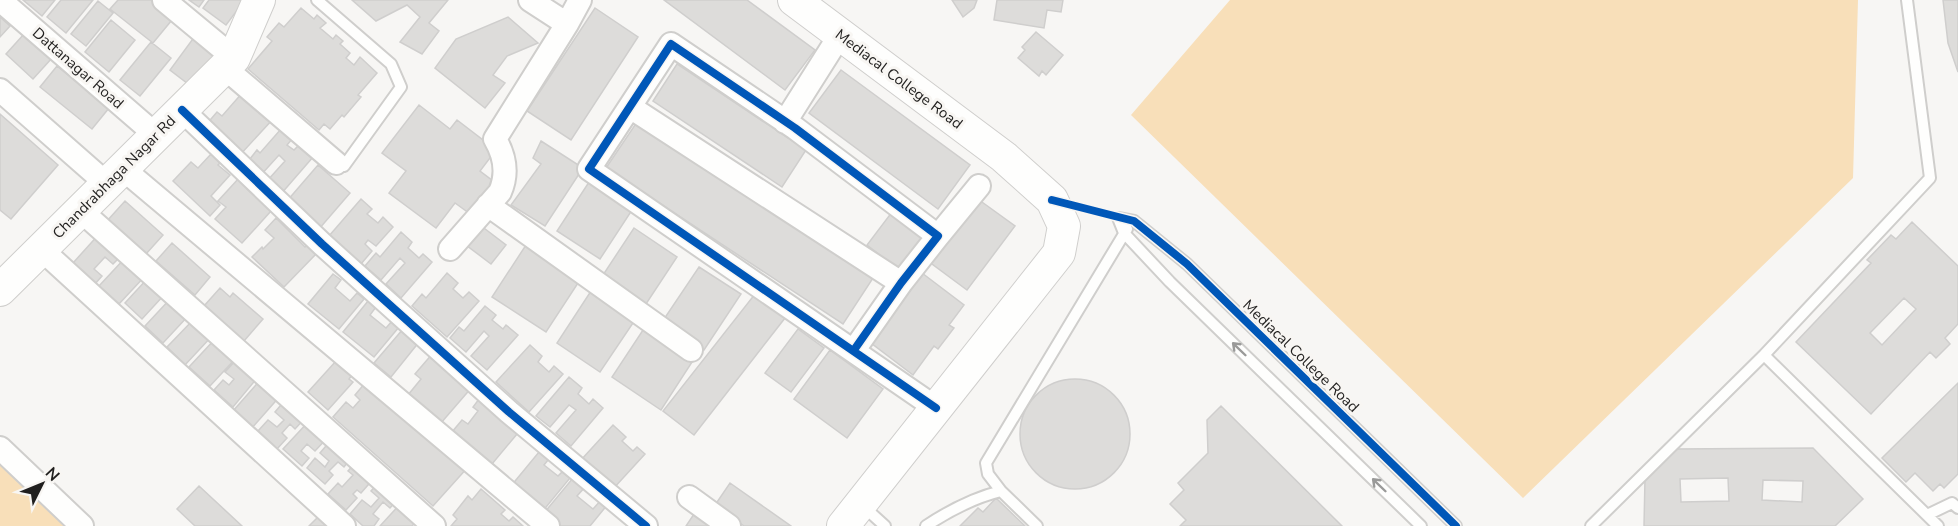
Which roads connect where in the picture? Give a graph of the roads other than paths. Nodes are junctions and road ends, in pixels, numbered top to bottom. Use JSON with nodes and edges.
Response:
{"nodes":[{"id":1,"x":0,"y":0,"type":"edge"},
{"id":2,"x":164,"y":0,"type":"edge"},
{"id":3,"x":259,"y":0,"type":"edge"},
{"id":4,"x":317,"y":0,"type":"edge"},
{"id":5,"x":530,"y":0,"type":"edge"},
{"id":6,"x":580,"y":0,"type":"edge"},
{"id":7,"x":794,"y":0,"type":"edge"},
{"id":8,"x":1907,"y":0,"type":"edge"},
{"id":9,"x":567,"y":24,"type":"junction"},
{"id":10,"x":846,"y":39,"type":"junction"},
{"id":11,"x":230,"y":63,"type":"junction"},
{"id":12,"x":0,"y":90,"type":"edge"},
{"id":13,"x":630,"y":107,"type":"junction"},
{"id":14,"x":182,"y":110,"type":"junction"},
{"id":15,"x":790,"y":125,"type":"junction"},
{"id":16,"x":156,"y":135,"type":"junction"},
{"id":17,"x":340,"y":164,"type":"joint"},
{"id":18,"x":115,"y":176,"type":"junction"},
{"id":19,"x":979,"y":186,"type":"dead end"},
{"id":20,"x":488,"y":206,"type":"junction"},
{"id":21,"x":80,"y":210,"type":"junction"},
{"id":22,"x":1134,"y":221,"type":"junction"},
{"id":23,"x":1124,"y":233,"type":"junction"},
{"id":24,"x":938,"y":236,"type":"junction"},
{"id":25,"x":41,"y":249,"type":"junction"},
{"id":26,"x":450,"y":249,"type":"dead end"},
{"id":27,"x":901,"y":283,"type":"junction"},
{"id":28,"x":0,"y":290,"type":"edge"},
{"id":29,"x":691,"y":350,"type":"dead end"},
{"id":30,"x":854,"y":350,"type":"junction"},
{"id":31,"x":1764,"y":356,"type":"junction"},
{"id":32,"x":936,"y":408,"type":"junction"},
{"id":33,"x":0,"y":448,"type":"edge"},
{"id":34,"x":1000,"y":491,"type":"junction"},
{"id":35,"x":688,"y":497,"type":"dead end"},
{"id":36,"x":1958,"y":508,"type":"edge"},
{"id":37,"x":852,"y":515,"type":"edge"},
{"id":38,"x":1927,"y":515,"type":"junction"},
{"id":39,"x":82,"y":526,"type":"edge"},
{"id":40,"x":344,"y":526,"type":"edge"},
{"id":41,"x":434,"y":526,"type":"edge"},
{"id":42,"x":548,"y":526,"type":"edge"},
{"id":43,"x":646,"y":526,"type":"edge"},
{"id":44,"x":729,"y":526,"type":"edge"},
{"id":45,"x":885,"y":526,"type":"edge"},
{"id":46,"x":926,"y":526,"type":"edge"},
{"id":47,"x":1036,"y":526,"type":"edge"},
{"id":48,"x":1421,"y":526,"type":"edge"},
{"id":49,"x":1456,"y":526,"type":"edge"},
{"id":50,"x":1591,"y":526,"type":"edge"},
{"id":51,"x":1938,"y":526,"type":"edge"}],
"edges":[{"from":1,"to":16,"type":"street","name":"Dattanagar Road"},
{"from":2,"to":11,"type":"street"},
{"from":3,"to":11,"type":"street","name":"Chandrabhaga Nagar Rd"},
{"from":4,"to":17,"type":"lane"},
{"from":5,"to":9,"type":"street"},
{"from":6,"to":9,"type":"street"},
{"from":7,"to":10,"type":"street","name":"Mediacal College Road"},
{"from":8,"to":31,"type":"lane"},
{"from":9,"to":20,"type":"street"},
{"from":10,"to":15,"type":"street"},
{"from":10,"to":32,"type":"street","name":"Mediacal College Road"},
{"from":11,"to":14,"type":"street","name":"Chandrabhaga Nagar Rd"},
{"from":11,"to":17,"type":"street"},
{"from":12,"to":18,"type":"street"},
{"from":13,"to":15,"type":"street"},
{"from":13,"to":27,"type":"street"},
{"from":13,"to":30,"type":"street"},
{"from":14,"to":16,"type":"street","name":"Chandrabhaga Nagar Rd"},
{"from":14,"to":43,"type":"street"},
{"from":15,"to":24,"type":"street"},
{"from":16,"to":18,"type":"street","name":"Chandrabhaga Nagar Rd"},
{"from":18,"to":21,"type":"street","name":"Chandrabhaga Nagar Rd"},
{"from":18,"to":42,"type":"street"},
{"from":19,"to":24,"type":"street"},
{"from":20,"to":26,"type":"street"},
{"from":20,"to":29,"type":"street"},
{"from":21,"to":25,"type":"street","name":"Chandrabhaga Nagar Rd"},
{"from":21,"to":41,"type":"street"},
{"from":22,"to":23,"type":"lane"},
{"from":22,"to":23,"type":"lane","name":"Mediacal College Road"},
{"from":22,"to":49,"type":"lane","name":"Mediacal College Road"},
{"from":23,"to":34,"type":"lane"},
{"from":48,"to":23,"type":"lane","one_way":true},
{"from":24,"to":27,"type":"street"},
{"from":25,"to":28,"type":"street","name":"Chandrabhaga Nagar Rd"},
{"from":25,"to":40,"type":"street"},
{"from":27,"to":30,"type":"street"},
{"from":30,"to":32,"type":"street"},
{"from":31,"to":38,"type":"lane"},
{"from":31,"to":50,"type":"lane"},
{"from":32,"to":37,"type":"street","name":"Mediacal College Road"},
{"from":33,"to":39,"type":"street"},
{"from":34,"to":46,"type":"lane"},
{"from":34,"to":47,"type":"lane"},
{"from":35,"to":44,"type":"street"},
{"from":36,"to":38,"type":"lane"},
{"from":37,"to":45,"type":"lane"},
{"from":38,"to":51,"type":"lane"}]}
